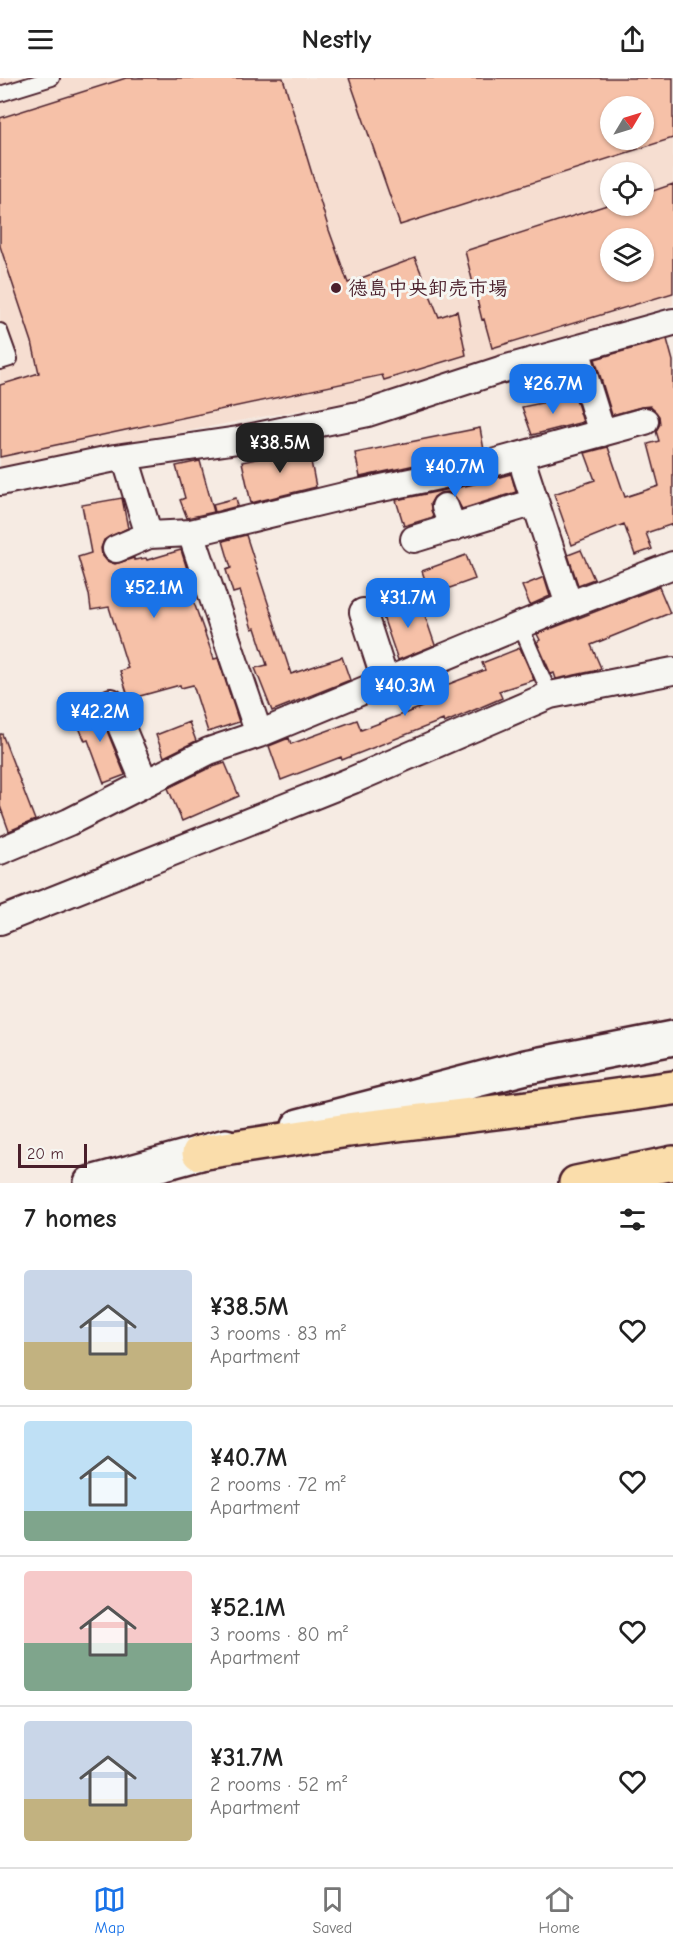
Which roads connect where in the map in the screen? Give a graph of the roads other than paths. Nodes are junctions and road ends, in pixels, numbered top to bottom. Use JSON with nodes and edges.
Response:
{"nodes":[{"id":1,"x":52,"y":78,"type":"edge"},
{"id":2,"x":0,"y":94,"type":"edge"},
{"id":3,"x":673,"y":322,"type":"edge"},
{"id":4,"x":0,"y":331,"type":"edge"},
{"id":5,"x":576,"y":349,"type":"junction"},
{"id":6,"x":0,"y":362,"type":"edge"},
{"id":7,"x":645,"y":421,"type":"dead end"},
{"id":8,"x":602,"y":433,"type":"junction"},
{"id":9,"x":125,"y":457,"type":"junction"},
{"id":10,"x":525,"y":471,"type":"dead end"},
{"id":11,"x":0,"y":482,"type":"edge"},
{"id":12,"x":535,"y":502,"type":"junction"},
{"id":13,"x":191,"y":533,"type":"junction"},
{"id":14,"x":149,"y":535,"type":"junction"},
{"id":15,"x":414,"y":539,"type":"dead end"},
{"id":16,"x":116,"y":549,"type":"dead end"},
{"id":17,"x":673,"y":565,"type":"edge"},
{"id":18,"x":569,"y":605,"type":"junction"},
{"id":19,"x":363,"y":612,"type":"dead end"},
{"id":20,"x":520,"y":625,"type":"junction"},
{"id":21,"x":673,"y":671,"type":"edge"},
{"id":22,"x":386,"y":680,"type":"junction"},
{"id":23,"x":550,"y":695,"type":"junction"},
{"id":24,"x":111,"y":702,"type":"dead end"},
{"id":25,"x":259,"y":734,"type":"junction"},
{"id":26,"x":145,"y":783,"type":"junction"},
{"id":27,"x":0,"y":851,"type":"edge"},
{"id":28,"x":0,"y":921,"type":"edge"},
{"id":29,"x":673,"y":1038,"type":"edge"},
{"id":30,"x":673,"y":1088,"type":"edge"},
{"id":31,"x":199,"y":1154,"type":"junction"},
{"id":32,"x":673,"y":1163,"type":"edge"},
{"id":33,"x":91,"y":1183,"type":"edge"},
{"id":34,"x":576,"y":1183,"type":"edge"}],
"edges":[{"from":1,"to":2,"type":"lane"},
{"from":3,"to":5,"type":"street"},
{"from":4,"to":6,"type":"lane"},
{"from":5,"to":8,"type":"street"},
{"from":5,"to":9,"type":"street"},
{"from":7,"to":8,"type":"street"},
{"from":8,"to":13,"type":"street"},
{"from":9,"to":11,"type":"street"},
{"from":9,"to":14,"type":"street"},
{"from":10,"to":12,"type":"street"},
{"from":12,"to":15,"type":"street"},
{"from":12,"to":18,"type":"street"},
{"from":13,"to":14,"type":"street"},
{"from":13,"to":25,"type":"street"},
{"from":14,"to":16,"type":"street"},
{"from":17,"to":18,"type":"street"},
{"from":18,"to":20,"type":"street"},
{"from":19,"to":22,"type":"street"},
{"from":20,"to":22,"type":"street"},
{"from":20,"to":23,"type":"lane"},
{"from":21,"to":23,"type":"street"},
{"from":22,"to":25,"type":"street"},
{"from":23,"to":28,"type":"street"},
{"from":24,"to":26,"type":"street"},
{"from":25,"to":26,"type":"street"},
{"from":26,"to":27,"type":"street"},
{"from":29,"to":31,"type":"street"},
{"from":30,"to":31,"type":"highway"},
{"from":31,"to":33,"type":"street"},
{"from":32,"to":34,"type":"highway"}]}
